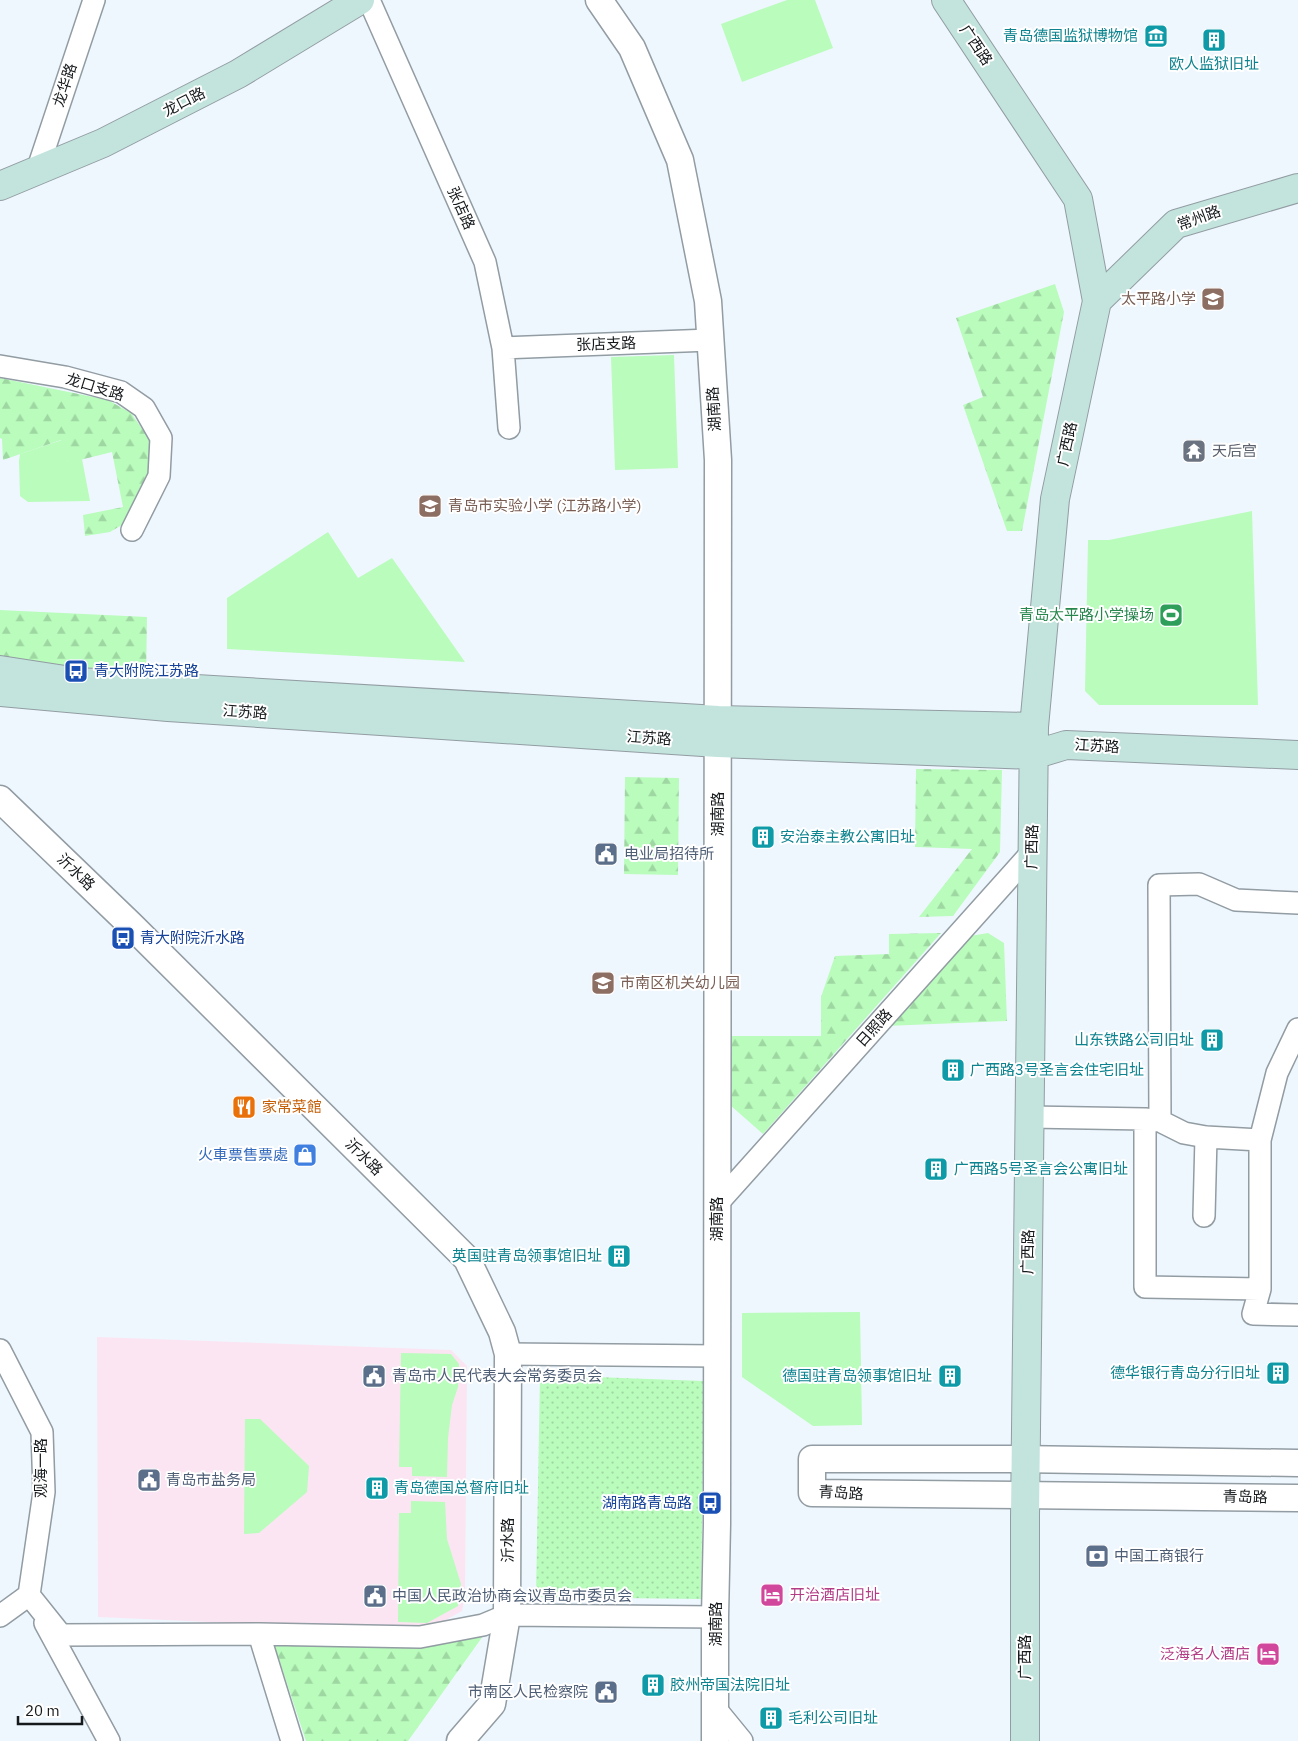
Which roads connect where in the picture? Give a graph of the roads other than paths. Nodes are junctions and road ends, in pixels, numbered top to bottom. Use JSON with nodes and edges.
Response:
{"nodes":[{"id":1,"x":94,"y":0,"type":"edge"},
{"id":2,"x":360,"y":0,"type":"edge"},
{"id":3,"x":369,"y":0,"type":"edge"},
{"id":4,"x":599,"y":0,"type":"edge"},
{"id":5,"x":946,"y":0,"type":"edge"},
{"id":6,"x":37,"y":171,"type":"junction"},
{"id":7,"x":0,"y":186,"type":"edge"},
{"id":8,"x":1298,"y":188,"type":"edge"},
{"id":9,"x":1097,"y":301,"type":"junction"},
{"id":10,"x":710,"y":340,"type":"junction"},
{"id":11,"x":503,"y":348,"type":"junction"},
{"id":12,"x":0,"y":366,"type":"edge"},
{"id":13,"x":509,"y":428,"type":"dead end"},
{"id":14,"x":132,"y":530,"type":"dead end"},
{"id":15,"x":0,"y":670,"type":"edge"},
{"id":16,"x":0,"y":692,"type":"edge"},
{"id":17,"x":1034,"y":727,"type":"junction"},
{"id":18,"x":718,"y":731,"type":"junction"},
{"id":19,"x":1033,"y":755,"type":"junction"},
{"id":20,"x":1298,"y":755,"type":"edge"},
{"id":21,"x":0,"y":799,"type":"edge"},
{"id":22,"x":1032,"y":852,"type":"junction"},
{"id":23,"x":1298,"y":903,"type":"edge"},
{"id":24,"x":1298,"y":1029,"type":"edge"},
{"id":25,"x":1030,"y":1117,"type":"junction"},
{"id":26,"x":1153,"y":1120,"type":"junction"},
{"id":27,"x":1206,"y":1136,"type":"junction"},
{"id":28,"x":1260,"y":1140,"type":"junction"},
{"id":29,"x":717,"y":1204,"type":"junction"},
{"id":30,"x":1204,"y":1216,"type":"dead end"},
{"id":31,"x":1260,"y":1289,"type":"junction"},
{"id":32,"x":1298,"y":1315,"type":"edge"},
{"id":33,"x":0,"y":1350,"type":"edge"},
{"id":34,"x":508,"y":1354,"type":"junction"},
{"id":35,"x":716,"y":1356,"type":"junction"},
{"id":36,"x":1026,"y":1459,"type":"junction"},
{"id":37,"x":1109,"y":1460,"type":"junction"},
{"id":38,"x":1298,"y":1463,"type":"edge"},
{"id":39,"x":1026,"y":1496,"type":"junction"},
{"id":40,"x":1109,"y":1496,"type":"junction"},
{"id":41,"x":1298,"y":1498,"type":"edge"},
{"id":42,"x":29,"y":1594,"type":"junction"},
{"id":43,"x":507,"y":1615,"type":"junction"},
{"id":44,"x":0,"y":1616,"type":"edge"},
{"id":45,"x":715,"y":1617,"type":"junction"},
{"id":46,"x":259,"y":1634,"type":"junction"},
{"id":47,"x":715,"y":1708,"type":"junction"},
{"id":48,"x":109,"y":1741,"type":"edge"},
{"id":49,"x":292,"y":1741,"type":"edge"},
{"id":50,"x":460,"y":1741,"type":"edge"},
{"id":51,"x":715,"y":1741,"type":"edge"},
{"id":52,"x":742,"y":1741,"type":"edge"},
{"id":53,"x":1024,"y":1741,"type":"edge"}],
"edges":[{"from":1,"to":6,"type":"street","name":"龙华路"},
{"from":2,"to":6,"type":"main road","name":"龙口路"},
{"from":3,"to":11,"type":"street","name":"张店路"},
{"from":4,"to":10,"type":"street","name":"湖南路"},
{"from":5,"to":9,"type":"main road","name":"广西路"},
{"from":6,"to":7,"type":"main road","name":"龙口路"},
{"from":8,"to":9,"type":"main road","name":"常州路"},
{"from":9,"to":17,"type":"main road","name":"广西路"},
{"from":10,"to":11,"type":"street","name":"张店支路"},
{"from":10,"to":18,"type":"street","name":"湖南路"},
{"from":11,"to":13,"type":"street","name":"张店路"},
{"from":12,"to":14,"type":"street","name":"龙口支路"},
{"from":15,"to":18,"type":"main road","name":"江苏路"},
{"from":16,"to":18,"type":"main road","name":"江苏路"},
{"from":17,"to":18,"type":"main road","name":"江苏路"},
{"from":17,"to":19,"type":"main road","name":"广西路"},
{"from":18,"to":19,"type":"main road","name":"江苏路"},
{"from":18,"to":29,"type":"street","name":"湖南路"},
{"from":19,"to":20,"type":"main road","name":"江苏路"},
{"from":19,"to":22,"type":"main road","name":"广西路"},
{"from":21,"to":34,"type":"street","name":"沂水路"},
{"from":22,"to":25,"type":"main road","name":"广西路"},
{"from":22,"to":29,"type":"street","name":"日照路"},
{"from":23,"to":26,"type":"street"},
{"from":24,"to":28,"type":"street"},
{"from":25,"to":26,"type":"street"},
{"from":25,"to":36,"type":"main road","name":"广西路"},
{"from":26,"to":27,"type":"street"},
{"from":26,"to":31,"type":"street"},
{"from":27,"to":28,"type":"street"},
{"from":27,"to":30,"type":"street"},
{"from":28,"to":31,"type":"street"},
{"from":29,"to":35,"type":"street","name":"湖南路"},
{"from":31,"to":32,"type":"street"},
{"from":33,"to":42,"type":"street","name":"观海一路"},
{"from":34,"to":35,"type":"street"},
{"from":34,"to":43,"type":"street","name":"沂水路"},
{"from":35,"to":45,"type":"street","name":"湖南路"},
{"from":36,"to":37,"type":"street","name":"青岛路"},
{"from":36,"to":39,"type":"main road","name":"广西路"},
{"from":36,"to":39,"type":"street","name":"青岛路"},
{"from":37,"to":38,"type":"street","name":"青岛路"},
{"from":37,"to":40,"type":"street"},
{"from":39,"to":40,"type":"street","name":"青岛路"},
{"from":39,"to":53,"type":"main road","name":"广西路"},
{"from":40,"to":41,"type":"street","name":"青岛路"},
{"from":42,"to":44,"type":"street"},
{"from":42,"to":46,"type":"street"},
{"from":42,"to":48,"type":"street"},
{"from":43,"to":45,"type":"street"},
{"from":43,"to":46,"type":"street"},
{"from":43,"to":50,"type":"street","name":"沂水路"},
{"from":45,"to":47,"type":"street","name":"湖南路"},
{"from":46,"to":49,"type":"street"},
{"from":47,"to":51,"type":"street","name":"湖南路"},
{"from":47,"to":52,"type":"street"}]}
